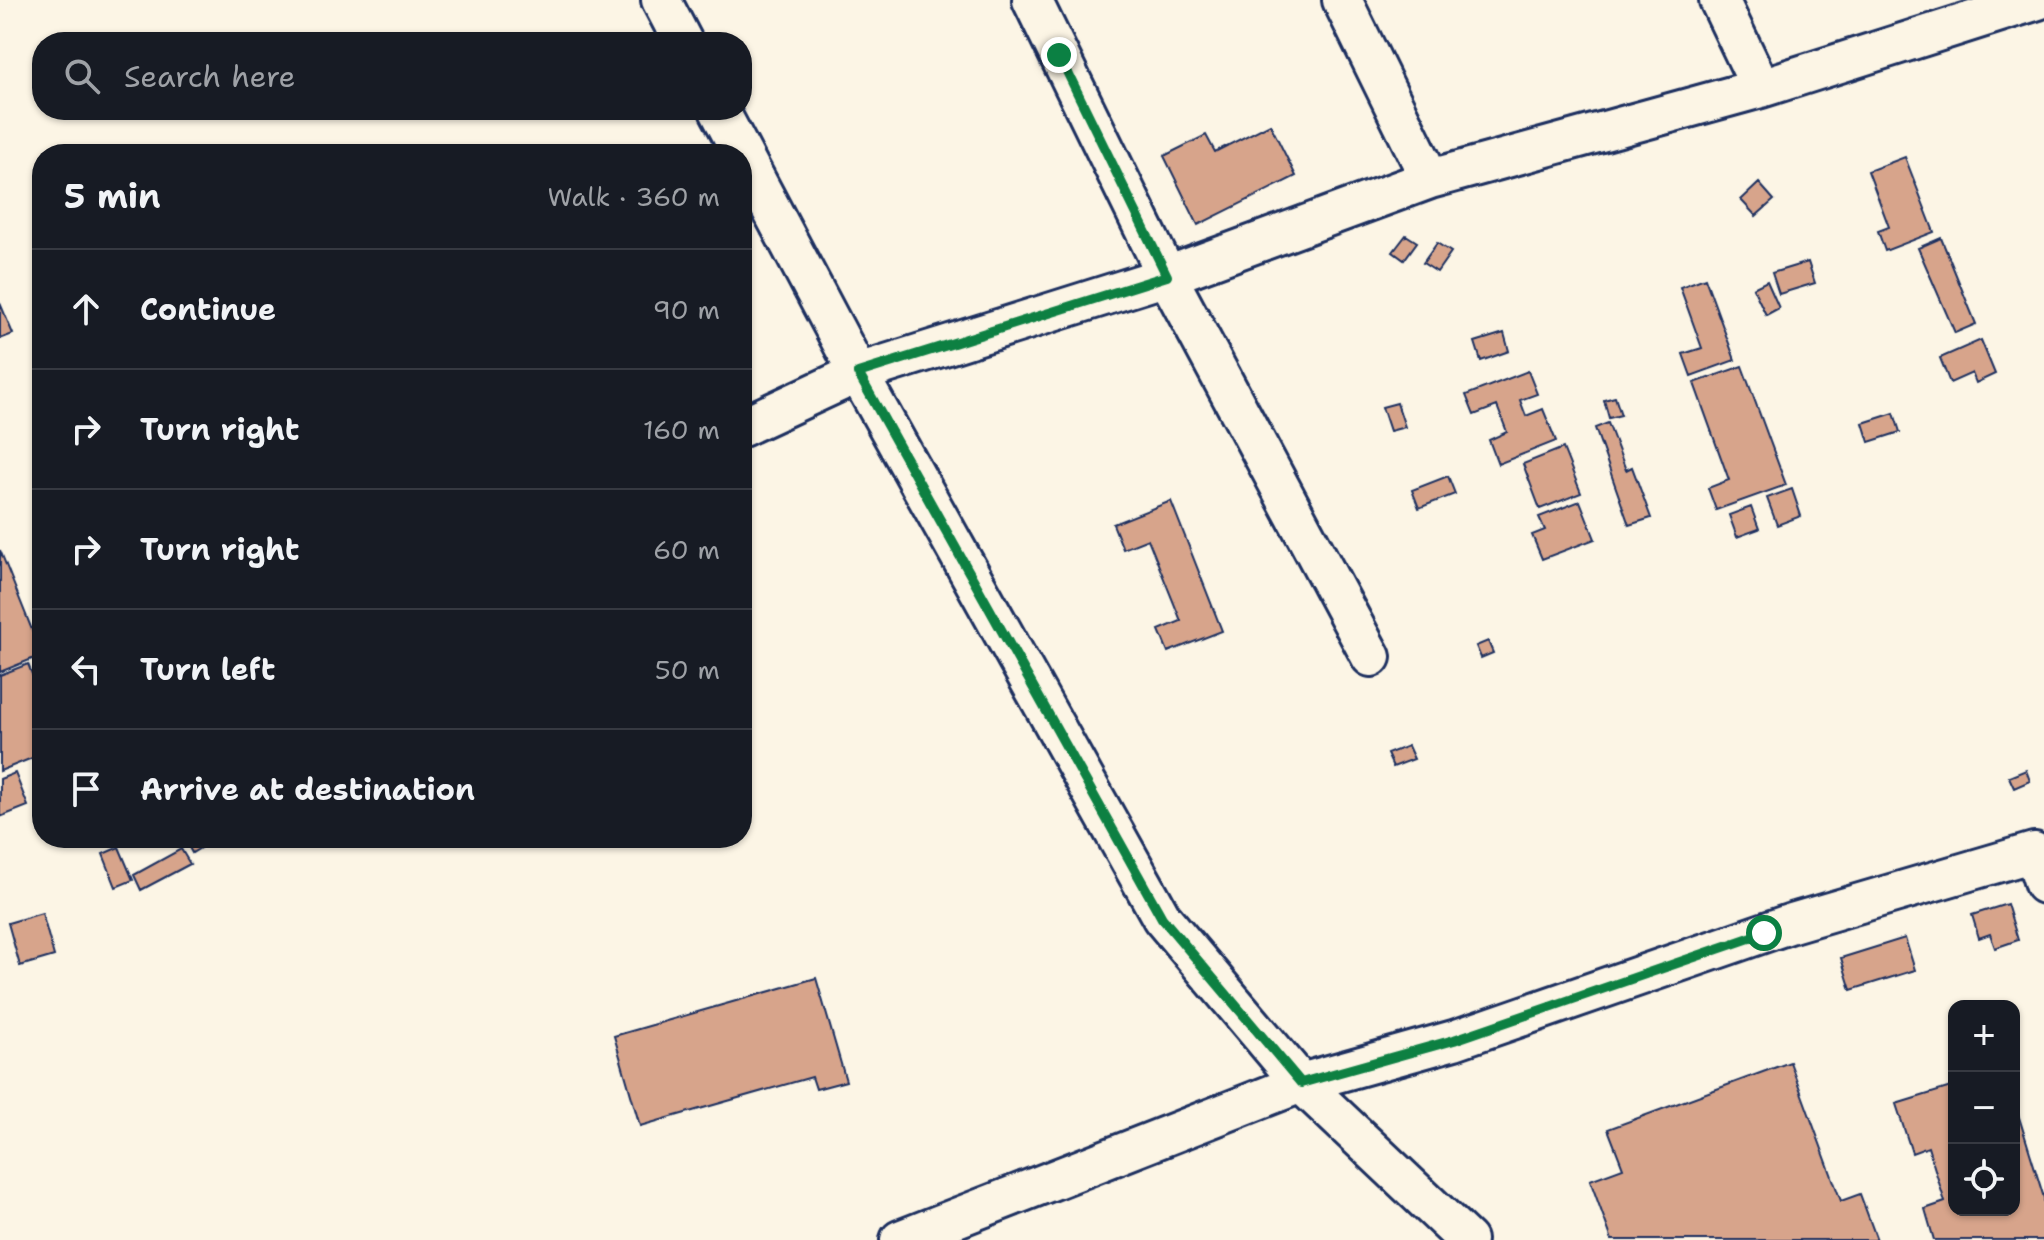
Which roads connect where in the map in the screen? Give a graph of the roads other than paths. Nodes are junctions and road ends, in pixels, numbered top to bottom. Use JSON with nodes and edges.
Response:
{"nodes":[{"id":1,"x":661,"y":0,"type":"edge"},
{"id":2,"x":1032,"y":0,"type":"edge"},
{"id":3,"x":1342,"y":0,"type":"edge"},
{"id":4,"x":1719,"y":0,"type":"edge"},
{"id":5,"x":2038,"y":0,"type":"edge"},
{"id":6,"x":678,"y":32,"type":"edge"},
{"id":7,"x":1761,"y":88,"type":"junction"},
{"id":8,"x":724,"y":120,"type":"edge"},
{"id":9,"x":737,"y":144,"type":"edge"},
{"id":10,"x":752,"y":172,"type":"edge"},
{"id":11,"x":1430,"y":179,"type":"junction"},
{"id":12,"x":1167,"y":276,"type":"junction"},
{"id":13,"x":858,"y":373,"type":"junction"},
{"id":14,"x":752,"y":422,"type":"edge"},
{"id":15,"x":1371,"y":657,"type":"dead end"},
{"id":16,"x":2041,"y":861,"type":"edge"},
{"id":17,"x":1301,"y":1083,"type":"junction"},
{"id":18,"x":900,"y":1240,"type":"edge"},
{"id":19,"x":1467,"y":1240,"type":"edge"}],
"edges":[{"from":1,"to":6,"type":"street"},
{"from":2,"to":12,"type":"street"},
{"from":3,"to":11,"type":"street"},
{"from":4,"to":7,"type":"street"},
{"from":5,"to":7,"type":"street"},
{"from":7,"to":11,"type":"street"},
{"from":8,"to":9,"type":"street"},
{"from":10,"to":13,"type":"street"},
{"from":11,"to":12,"type":"street"},
{"from":12,"to":13,"type":"street"},
{"from":12,"to":15,"type":"street"},
{"from":13,"to":14,"type":"street"},
{"from":13,"to":17,"type":"street"},
{"from":16,"to":17,"type":"street"},
{"from":17,"to":18,"type":"street"},
{"from":17,"to":19,"type":"street"}]}
